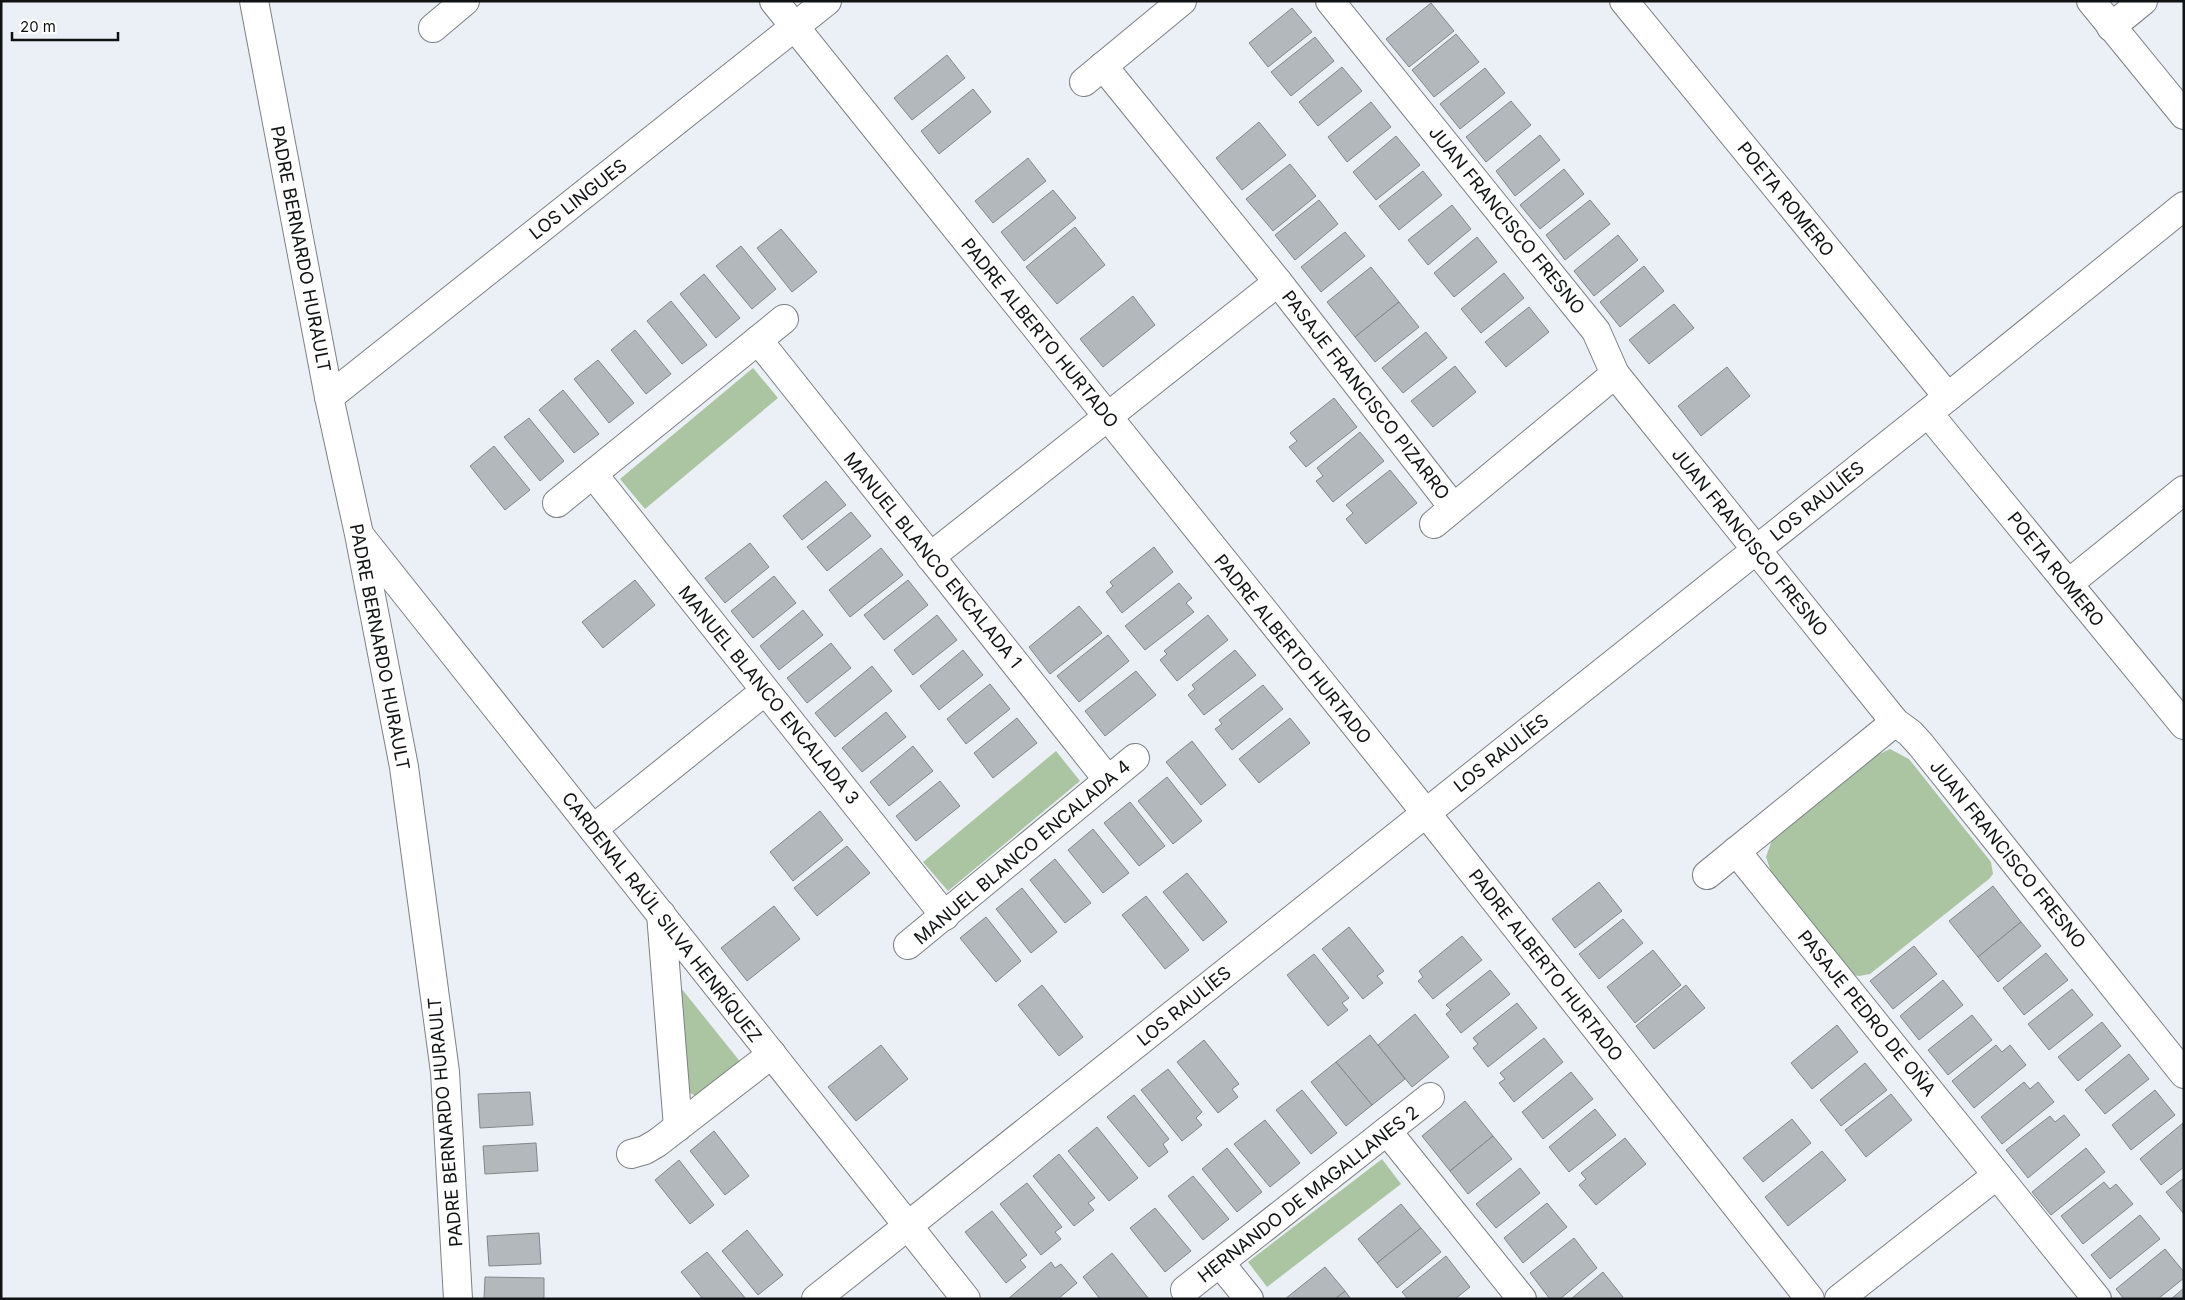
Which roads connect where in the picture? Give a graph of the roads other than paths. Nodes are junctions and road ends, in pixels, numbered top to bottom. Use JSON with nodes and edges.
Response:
{"nodes":[{"id":1,"x":254,"y":1,"type":"edge"},
{"id":2,"x":465,"y":1,"type":"edge"},
{"id":3,"x":774,"y":1,"type":"edge"},
{"id":4,"x":827,"y":1,"type":"edge"},
{"id":5,"x":1182,"y":1,"type":"edge"},
{"id":6,"x":1330,"y":1,"type":"edge"},
{"id":7,"x":1624,"y":1,"type":"edge"},
{"id":8,"x":2090,"y":1,"type":"edge"},
{"id":9,"x":2142,"y":1,"type":"edge"},
{"id":10,"x":794,"y":27,"type":"junction"},
{"id":11,"x":2112,"y":27,"type":"junction"},
{"id":12,"x":433,"y":28,"type":"dead end"},
{"id":13,"x":2184,"y":115,"type":"edge"},
{"id":14,"x":2184,"y":206,"type":"edge"},
{"id":15,"x":1278,"y":282,"type":"junction"},
{"id":16,"x":784,"y":319,"type":"dead end"},
{"id":17,"x":758,"y":340,"type":"junction"},
{"id":18,"x":1615,"y":374,"type":"junction"},
{"id":19,"x":329,"y":397,"type":"junction"},
{"id":20,"x":1938,"y":405,"type":"junction"},
{"id":21,"x":1107,"y":417,"type":"junction"},
{"id":22,"x":593,"y":474,"type":"junction"},
{"id":23,"x":2184,"y":490,"type":"edge"},
{"id":24,"x":558,"y":503,"type":"dead end"},
{"id":25,"x":359,"y":534,"type":"junction"},
{"id":26,"x":1757,"y":550,"type":"junction"},
{"id":27,"x":930,"y":556,"type":"junction"},
{"id":28,"x":2068,"y":584,"type":"junction"},
{"id":29,"x":765,"y":690,"type":"junction"},
{"id":30,"x":1895,"y":722,"type":"junction"},
{"id":31,"x":2184,"y":725,"type":"edge"},
{"id":32,"x":1135,"y":758,"type":"dead end"},
{"id":33,"x":1108,"y":780,"type":"junction"},
{"id":34,"x":1426,"y":813,"type":"junction"},
{"id":35,"x":593,"y":829,"type":"junction"},
{"id":36,"x":1736,"y":851,"type":"junction"},
{"id":37,"x":1707,"y":875,"type":"dead end"},
{"id":38,"x":661,"y":914,"type":"junction"},
{"id":39,"x":944,"y":916,"type":"junction"},
{"id":40,"x":908,"y":945,"type":"dead end"},
{"id":41,"x":772,"y":1054,"type":"junction"},
{"id":42,"x":2184,"y":1074,"type":"edge"},
{"id":43,"x":1430,"y":1097,"type":"dead end"},
{"id":44,"x":678,"y":1127,"type":"junction"},
{"id":45,"x":1387,"y":1131,"type":"junction"},
{"id":46,"x":631,"y":1154,"type":"dead end"},
{"id":47,"x":1997,"y":1175,"type":"junction"},
{"id":48,"x":908,"y":1225,"type":"junction"},
{"id":49,"x":1220,"y":1263,"type":"junction"},
{"id":50,"x":1185,"y":1290,"type":"dead end"},
{"id":51,"x":458,"y":1299,"type":"edge"},
{"id":52,"x":816,"y":1299,"type":"edge"},
{"id":53,"x":966,"y":1299,"type":"edge"},
{"id":54,"x":1249,"y":1299,"type":"edge"},
{"id":55,"x":1522,"y":1299,"type":"edge"},
{"id":56,"x":1810,"y":1299,"type":"edge"},
{"id":57,"x":1839,"y":1299,"type":"edge"},
{"id":58,"x":2097,"y":1299,"type":"edge"}],
"edges":[{"from":1,"to":19,"type":"street","name":"PADRE BERNARDO HURAULT"},
{"from":2,"to":12,"type":"street"},
{"from":3,"to":10,"type":"street","name":"PADRE ALBERTO HURTADO"},
{"from":4,"to":10,"type":"street","name":"LOS LINGUES"},
{"from":5,"to":15,"type":"street","name":"PASAJE FRANCISCO PIZARRO"},
{"from":6,"to":18,"type":"street","name":"JUAN FRANCISCO FRESNO"},
{"from":7,"to":20,"type":"street","name":"POETA ROMERO"},
{"from":8,"to":11,"type":"street"},
{"from":9,"to":11,"type":"street"},
{"from":10,"to":19,"type":"street","name":"LOS LINGUES"},
{"from":10,"to":21,"type":"street","name":"PADRE ALBERTO HURTADO"},
{"from":11,"to":13,"type":"street"},
{"from":14,"to":20,"type":"street","name":"LOS RAULÍES"},
{"from":15,"to":18,"type":"street","name":"PASAJE FRANCISCO PIZARRO"},
{"from":15,"to":21,"type":"street","name":"PASAJE FRANCISCO PIZARRO"},
{"from":16,"to":17,"type":"street"},
{"from":17,"to":22,"type":"street"},
{"from":17,"to":27,"type":"street","name":"MANUEL BLANCO ENCALADA 1"},
{"from":18,"to":26,"type":"street","name":"JUAN FRANCISCO FRESNO"},
{"from":19,"to":25,"type":"street","name":"PADRE BERNARDO HURAULT"},
{"from":20,"to":26,"type":"street","name":"LOS RAULÍES"},
{"from":20,"to":28,"type":"street","name":"POETA ROMERO"},
{"from":21,"to":27,"type":"street","name":"PASAJE FRANCISCO PIZARRO"},
{"from":21,"to":34,"type":"street","name":"PADRE ALBERTO HURTADO"},
{"from":22,"to":24,"type":"street"},
{"from":22,"to":29,"type":"street","name":"MANUEL BLANCO ENCALADA 3"},
{"from":23,"to":28,"type":"street"},
{"from":25,"to":35,"type":"street","name":"CARDENAL RAÚL SILVA HENRÍQUEZ"},
{"from":25,"to":51,"type":"street","name":"PADRE BERNARDO HURAULT"},
{"from":26,"to":30,"type":"street","name":"JUAN FRANCISCO FRESNO"},
{"from":26,"to":34,"type":"street","name":"LOS RAULÍES"},
{"from":27,"to":33,"type":"street","name":"MANUEL BLANCO ENCALADA 1"},
{"from":28,"to":31,"type":"street","name":"POETA ROMERO"},
{"from":29,"to":35,"type":"street"},
{"from":29,"to":39,"type":"street","name":"MANUEL BLANCO ENCALADA 3"},
{"from":30,"to":36,"type":"street"},
{"from":30,"to":42,"type":"street","name":"JUAN FRANCISCO FRESNO"},
{"from":32,"to":33,"type":"street","name":"MANUEL BLANCO ENCALADA 4"},
{"from":33,"to":39,"type":"street","name":"MANUEL BLANCO ENCALADA 4"},
{"from":34,"to":48,"type":"street","name":"LOS RAULÍES"},
{"from":34,"to":56,"type":"street","name":"PADRE ALBERTO HURTADO"},
{"from":35,"to":38,"type":"street","name":"CARDENAL RAÚL SILVA HENRÍQUEZ"},
{"from":36,"to":37,"type":"street"},
{"from":36,"to":47,"type":"street","name":"PASAJE PEDRO DE OÑA"},
{"from":38,"to":41,"type":"street","name":"CARDENAL RAÚL SILVA HENRÍQUEZ"},
{"from":38,"to":44,"type":"street"},
{"from":39,"to":40,"type":"street","name":"MANUEL BLANCO ENCALADA 4"},
{"from":41,"to":44,"type":"street"},
{"from":41,"to":48,"type":"street","name":"CARDENAL RAÚL SILVA HENRÍQUEZ"},
{"from":43,"to":45,"type":"street","name":"HERNANDO DE MAGALLANES 2"},
{"from":44,"to":46,"type":"street"},
{"from":45,"to":49,"type":"street","name":"HERNANDO DE MAGALLANES 2"},
{"from":45,"to":55,"type":"street"},
{"from":47,"to":57,"type":"street"},
{"from":47,"to":58,"type":"street","name":"PASAJE PEDRO DE OÑA"},
{"from":48,"to":52,"type":"street","name":"LOS RAULÍES"},
{"from":48,"to":53,"type":"street","name":"CARDENAL RAÚL SILVA HENRÍQUEZ"},
{"from":49,"to":50,"type":"street","name":"HERNANDO DE MAGALLANES 2"},
{"from":49,"to":54,"type":"street"}]}
